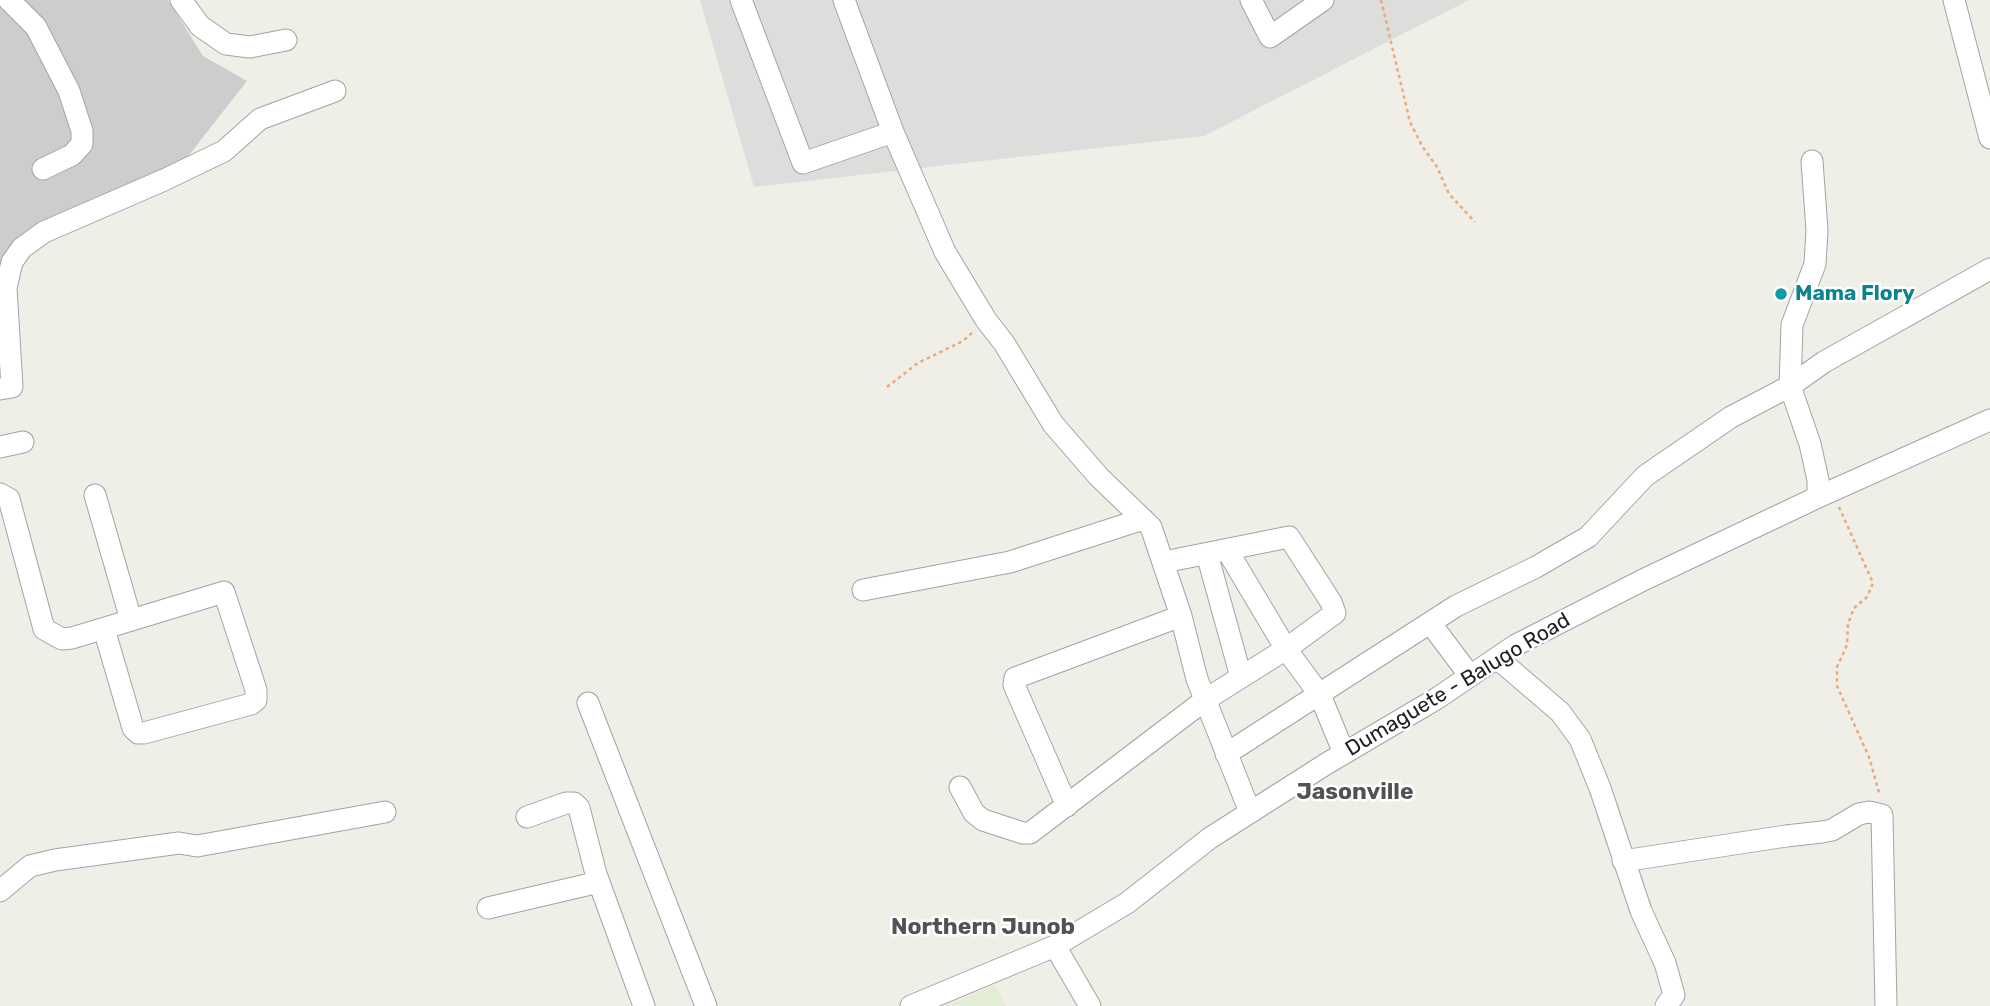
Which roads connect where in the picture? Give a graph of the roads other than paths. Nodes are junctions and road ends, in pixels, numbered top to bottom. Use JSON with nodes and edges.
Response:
{"nodes":[{"id":1,"x":9,"y":0,"type":"edge"},
{"id":2,"x":181,"y":0,"type":"edge"},
{"id":3,"x":741,"y":0,"type":"edge"},
{"id":4,"x":844,"y":0,"type":"edge"},
{"id":5,"x":1251,"y":0,"type":"edge"},
{"id":6,"x":1954,"y":0,"type":"edge"},
{"id":7,"x":1314,"y":2,"type":"edge"},
{"id":8,"x":286,"y":40,"type":"dead end"},
{"id":9,"x":335,"y":91,"type":"dead end"},
{"id":10,"x":893,"y":132,"type":"junction"},
{"id":11,"x":1990,"y":138,"type":"edge"},
{"id":12,"x":1812,"y":161,"type":"dead end"},
{"id":13,"x":43,"y":169,"type":"dead end"},
{"id":14,"x":1990,"y":269,"type":"edge"},
{"id":15,"x":1790,"y":386,"type":"junction"},
{"id":16,"x":6,"y":388,"type":"edge"},
{"id":17,"x":1990,"y":420,"type":"edge"},
{"id":18,"x":23,"y":442,"type":"dead end"},
{"id":19,"x":0,"y":447,"type":"edge"},
{"id":20,"x":0,"y":494,"type":"edge"},
{"id":21,"x":1825,"y":494,"type":"junction"},
{"id":22,"x":95,"y":495,"type":"dead end"},
{"id":23,"x":1143,"y":519,"type":"junction"},
{"id":24,"x":1217,"y":552,"type":"junction"},
{"id":25,"x":1164,"y":562,"type":"junction"},
{"id":26,"x":863,"y":590,"type":"dead end"},
{"id":27,"x":1181,"y":616,"type":"junction"},
{"id":28,"x":131,"y":620,"type":"junction"},
{"id":29,"x":1432,"y":624,"type":"junction"},
{"id":30,"x":104,"y":629,"type":"junction"},
{"id":31,"x":1286,"y":649,"type":"junction"},
{"id":32,"x":1497,"y":658,"type":"junction"},
{"id":33,"x":1470,"y":676,"type":"junction"},
{"id":34,"x":1241,"y":677,"type":"junction"},
{"id":35,"x":1320,"y":695,"type":"junction"},
{"id":36,"x":1205,"y":700,"type":"junction"},
{"id":37,"x":588,"y":703,"type":"dead end"},
{"id":38,"x":1344,"y":753,"type":"junction"},
{"id":39,"x":1226,"y":754,"type":"junction"},
{"id":40,"x":960,"y":787,"type":"dead end"},
{"id":41,"x":1067,"y":806,"type":"junction"},
{"id":42,"x":385,"y":812,"type":"dead end"},
{"id":43,"x":1250,"y":813,"type":"junction"},
{"id":44,"x":527,"y":817,"type":"dead end"},
{"id":45,"x":1623,"y":861,"type":"junction"},
{"id":46,"x":599,"y":882,"type":"junction"},
{"id":47,"x":0,"y":891,"type":"edge"},
{"id":48,"x":488,"y":908,"type":"dead end"},
{"id":49,"x":1055,"y":946,"type":"junction"},
{"id":50,"x":644,"y":1006,"type":"edge"},
{"id":51,"x":706,"y":1006,"type":"edge"},
{"id":52,"x":911,"y":1006,"type":"edge"},
{"id":53,"x":1090,"y":1006,"type":"edge"},
{"id":54,"x":1666,"y":1006,"type":"edge"},
{"id":55,"x":1886,"y":1006,"type":"edge"}],
"edges":[{"from":1,"to":13,"type":"street"},
{"from":2,"to":8,"type":"street"},
{"from":3,"to":10,"type":"street"},
{"from":4,"to":10,"type":"street"},
{"from":5,"to":7,"type":"street"},
{"from":6,"to":11,"type":"street"},
{"from":9,"to":16,"type":"street"},
{"from":10,"to":23,"type":"street"},
{"from":12,"to":15,"type":"street"},
{"from":14,"to":15,"type":"street"},
{"from":15,"to":21,"type":"street"},
{"from":15,"to":29,"type":"street"},
{"from":17,"to":21,"type":"street","name":"Dumaguete - Balugo Road"},
{"from":18,"to":19,"type":"street"},
{"from":20,"to":30,"type":"street"},
{"from":21,"to":32,"type":"street","name":"Dumaguete - Balugo Road"},
{"from":22,"to":28,"type":"street"},
{"from":23,"to":25,"type":"street"},
{"from":23,"to":26,"type":"street"},
{"from":24,"to":25,"type":"street"},
{"from":24,"to":31,"type":"street"},
{"from":24,"to":31,"type":"street"},
{"from":24,"to":34,"type":"street"},
{"from":25,"to":27,"type":"street"},
{"from":27,"to":36,"type":"street"},
{"from":27,"to":41,"type":"street"},
{"from":28,"to":30,"type":"street"},
{"from":28,"to":30,"type":"street"},
{"from":29,"to":33,"type":"street"},
{"from":29,"to":35,"type":"street"},
{"from":31,"to":34,"type":"street"},
{"from":31,"to":35,"type":"street"},
{"from":32,"to":33,"type":"street","name":"Dumaguete - Balugo Road"},
{"from":32,"to":45,"type":"street"},
{"from":33,"to":38,"type":"street","name":"Dumaguete - Balugo Road"},
{"from":34,"to":36,"type":"street"},
{"from":35,"to":38,"type":"street"},
{"from":35,"to":39,"type":"street"},
{"from":36,"to":39,"type":"street"},
{"from":36,"to":41,"type":"street"},
{"from":37,"to":51,"type":"street"},
{"from":38,"to":43,"type":"street","name":"Dumaguete - Balugo Road"},
{"from":39,"to":43,"type":"street"},
{"from":40,"to":41,"type":"street"},
{"from":42,"to":47,"type":"street"},
{"from":43,"to":49,"type":"street","name":"Dumaguete - Balugo Road"},
{"from":44,"to":46,"type":"street"},
{"from":45,"to":54,"type":"street"},
{"from":45,"to":55,"type":"street"},
{"from":46,"to":48,"type":"street"},
{"from":46,"to":50,"type":"street"},
{"from":49,"to":52,"type":"street","name":"Dumaguete - Balugo Road"},
{"from":49,"to":53,"type":"street"}]}
